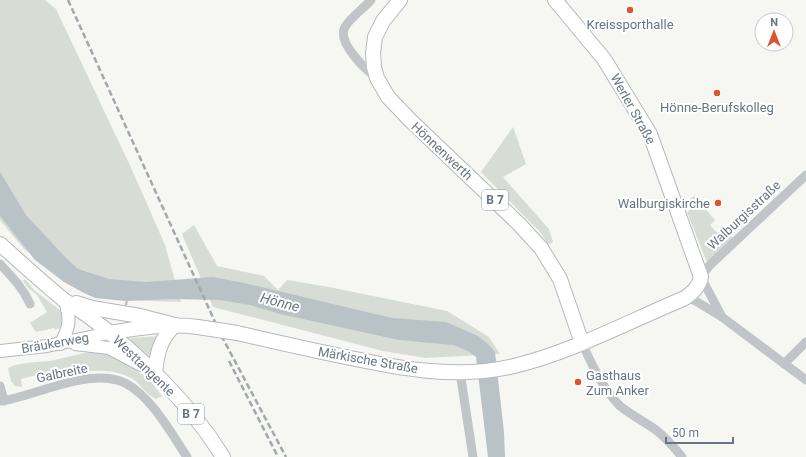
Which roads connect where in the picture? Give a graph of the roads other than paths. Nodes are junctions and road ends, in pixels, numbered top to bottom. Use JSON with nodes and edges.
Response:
{"nodes":[{"id":1,"x":371,"y":0,"type":"edge"},
{"id":2,"x":399,"y":0,"type":"edge"},
{"id":3,"x":555,"y":0,"type":"edge"},
{"id":4,"x":377,"y":78,"type":"junction"},
{"id":5,"x":806,"y":175,"type":"edge"},
{"id":6,"x":0,"y":244,"type":"edge"},
{"id":7,"x":0,"y":264,"type":"edge"},
{"id":8,"x":701,"y":276,"type":"junction"},
{"id":9,"x":685,"y":298,"type":"junction"},
{"id":10,"x":65,"y":300,"type":"junction"},
{"id":11,"x":30,"y":304,"type":"dead end"},
{"id":12,"x":722,"y":317,"type":"junction"},
{"id":13,"x":175,"y":325,"type":"junction"},
{"id":14,"x":109,"y":333,"type":"junction"},
{"id":15,"x":806,"y":342,"type":"edge"},
{"id":16,"x":582,"y":343,"type":"junction"},
{"id":17,"x":60,"y":344,"type":"junction"},
{"id":18,"x":0,"y":351,"type":"edge"},
{"id":19,"x":784,"y":364,"type":"junction"},
{"id":20,"x":464,"y":372,"type":"junction"},
{"id":21,"x":155,"y":373,"type":"junction"},
{"id":22,"x":806,"y":380,"type":"edge"},
{"id":23,"x":0,"y":386,"type":"edge"},
{"id":24,"x":2,"y":401,"type":"edge"},
{"id":25,"x":187,"y":457,"type":"edge"},
{"id":26,"x":223,"y":457,"type":"edge"},
{"id":27,"x":472,"y":457,"type":"edge"},
{"id":28,"x":682,"y":457,"type":"edge"}],
"edges":[{"from":1,"to":4,"type":"street","name":"Hönnenwerth"},
{"from":2,"to":4,"type":"main road","name":"Hönnenwerth","number":"B 7"},
{"from":3,"to":8,"type":"main road","name":"Werler Straße"},
{"from":4,"to":16,"type":"main road","name":"Hönnenwerth","number":"B 7"},
{"from":5,"to":8,"type":"street","name":"Walburgisstraße"},
{"from":6,"to":10,"type":"main road","name":"Westtangente"},
{"from":7,"to":11,"type":"street"},
{"from":8,"to":9,"type":"main road","name":"Märkische Straße"},
{"from":8,"to":12,"type":"street"},
{"from":9,"to":12,"type":"street"},
{"from":9,"to":16,"type":"main road","name":"Märkische Straße"},
{"from":10,"to":13,"type":"main road"},
{"from":10,"to":14,"type":"main road","name":"Westtangente"},
{"from":10,"to":17,"type":"main road"},
{"from":12,"to":19,"type":"street"},
{"from":13,"to":14,"type":"main road","name":"Märkische Straße"},
{"from":13,"to":20,"type":"main road","name":"Märkische Straße","bridge":true},
{"from":13,"to":21,"type":"main road"},
{"from":14,"to":17,"type":"main road","name":"Bräukerweg"},
{"from":14,"to":21,"type":"main road","name":"Westtangente","number":"B 7"},
{"from":15,"to":19,"type":"street"},
{"from":16,"to":20,"type":"main road","name":"Märkische Straße"},
{"from":16,"to":28,"type":"street"},
{"from":17,"to":18,"type":"main road","name":"Bräukerweg"},
{"from":17,"to":21,"type":"main road"},
{"from":19,"to":22,"type":"street"},
{"from":20,"to":27,"type":"street"},
{"from":21,"to":26,"type":"main road","name":"Westtangente","number":"B 7"},
{"from":23,"to":24,"type":"street"},
{"from":24,"to":25,"type":"street","name":"Galbreite"}]}
